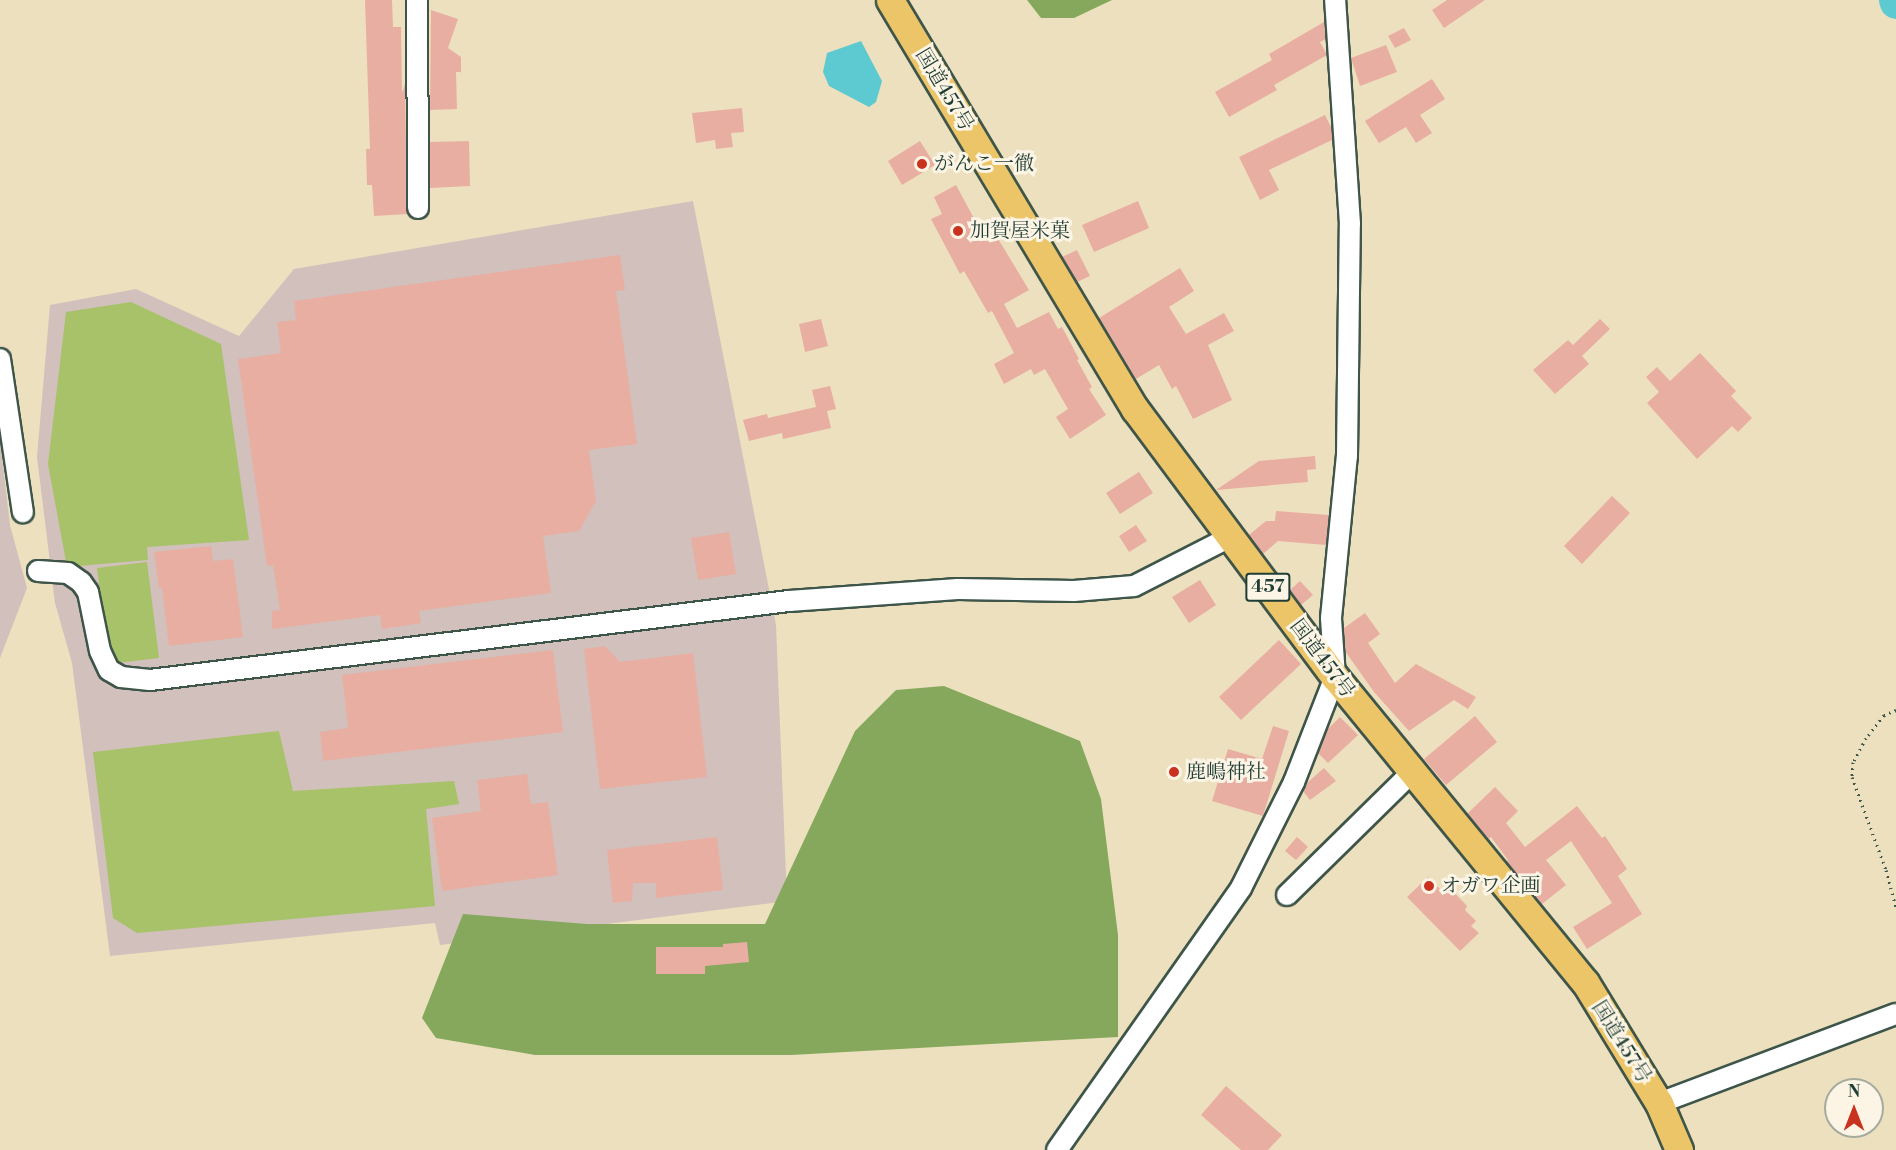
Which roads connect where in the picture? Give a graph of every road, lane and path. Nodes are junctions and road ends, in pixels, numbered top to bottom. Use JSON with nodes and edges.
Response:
{"nodes":[{"id":1,"x":417,"y":0,"type":"edge"},
{"id":2,"x":890,"y":0,"type":"edge"},
{"id":3,"x":1335,"y":0,"type":"edge"},
{"id":4,"x":418,"y":208,"type":"dead end"},
{"id":5,"x":0,"y":359,"type":"edge"},
{"id":6,"x":23,"y":512,"type":"dead end"},
{"id":7,"x":1230,"y":537,"type":"junction"},
{"id":8,"x":38,"y":570,"type":"dead end"},
{"id":9,"x":1335,"y":678,"type":"junction"},
{"id":10,"x":1896,"y":710,"type":"edge"},
{"id":11,"x":1412,"y":772,"type":"junction"},
{"id":12,"x":1287,"y":895,"type":"dead end"},
{"id":13,"x":1896,"y":908,"type":"edge"},
{"id":14,"x":1896,"y":1014,"type":"edge"},
{"id":15,"x":1659,"y":1102,"type":"junction"},
{"id":16,"x":1057,"y":1150,"type":"edge"},
{"id":17,"x":1679,"y":1150,"type":"edge"}],
"edges":[{"from":1,"to":4,"type":"street"},
{"from":2,"to":7,"type":"highway","name":"国道457号","number":"457"},
{"from":3,"to":9,"type":"street"},
{"from":5,"to":6,"type":"street"},
{"from":7,"to":8,"type":"street"},
{"from":7,"to":9,"type":"highway","name":"国道457号","number":"457"},
{"from":9,"to":11,"type":"highway","name":"国道457号","number":"457"},
{"from":9,"to":16,"type":"street"},
{"from":10,"to":13,"type":"path"},
{"from":11,"to":12,"type":"street"},
{"from":11,"to":15,"type":"highway","name":"国道457号","number":"457"},
{"from":14,"to":15,"type":"street"},
{"from":15,"to":17,"type":"highway","name":"国道457号","number":"457"}]}
